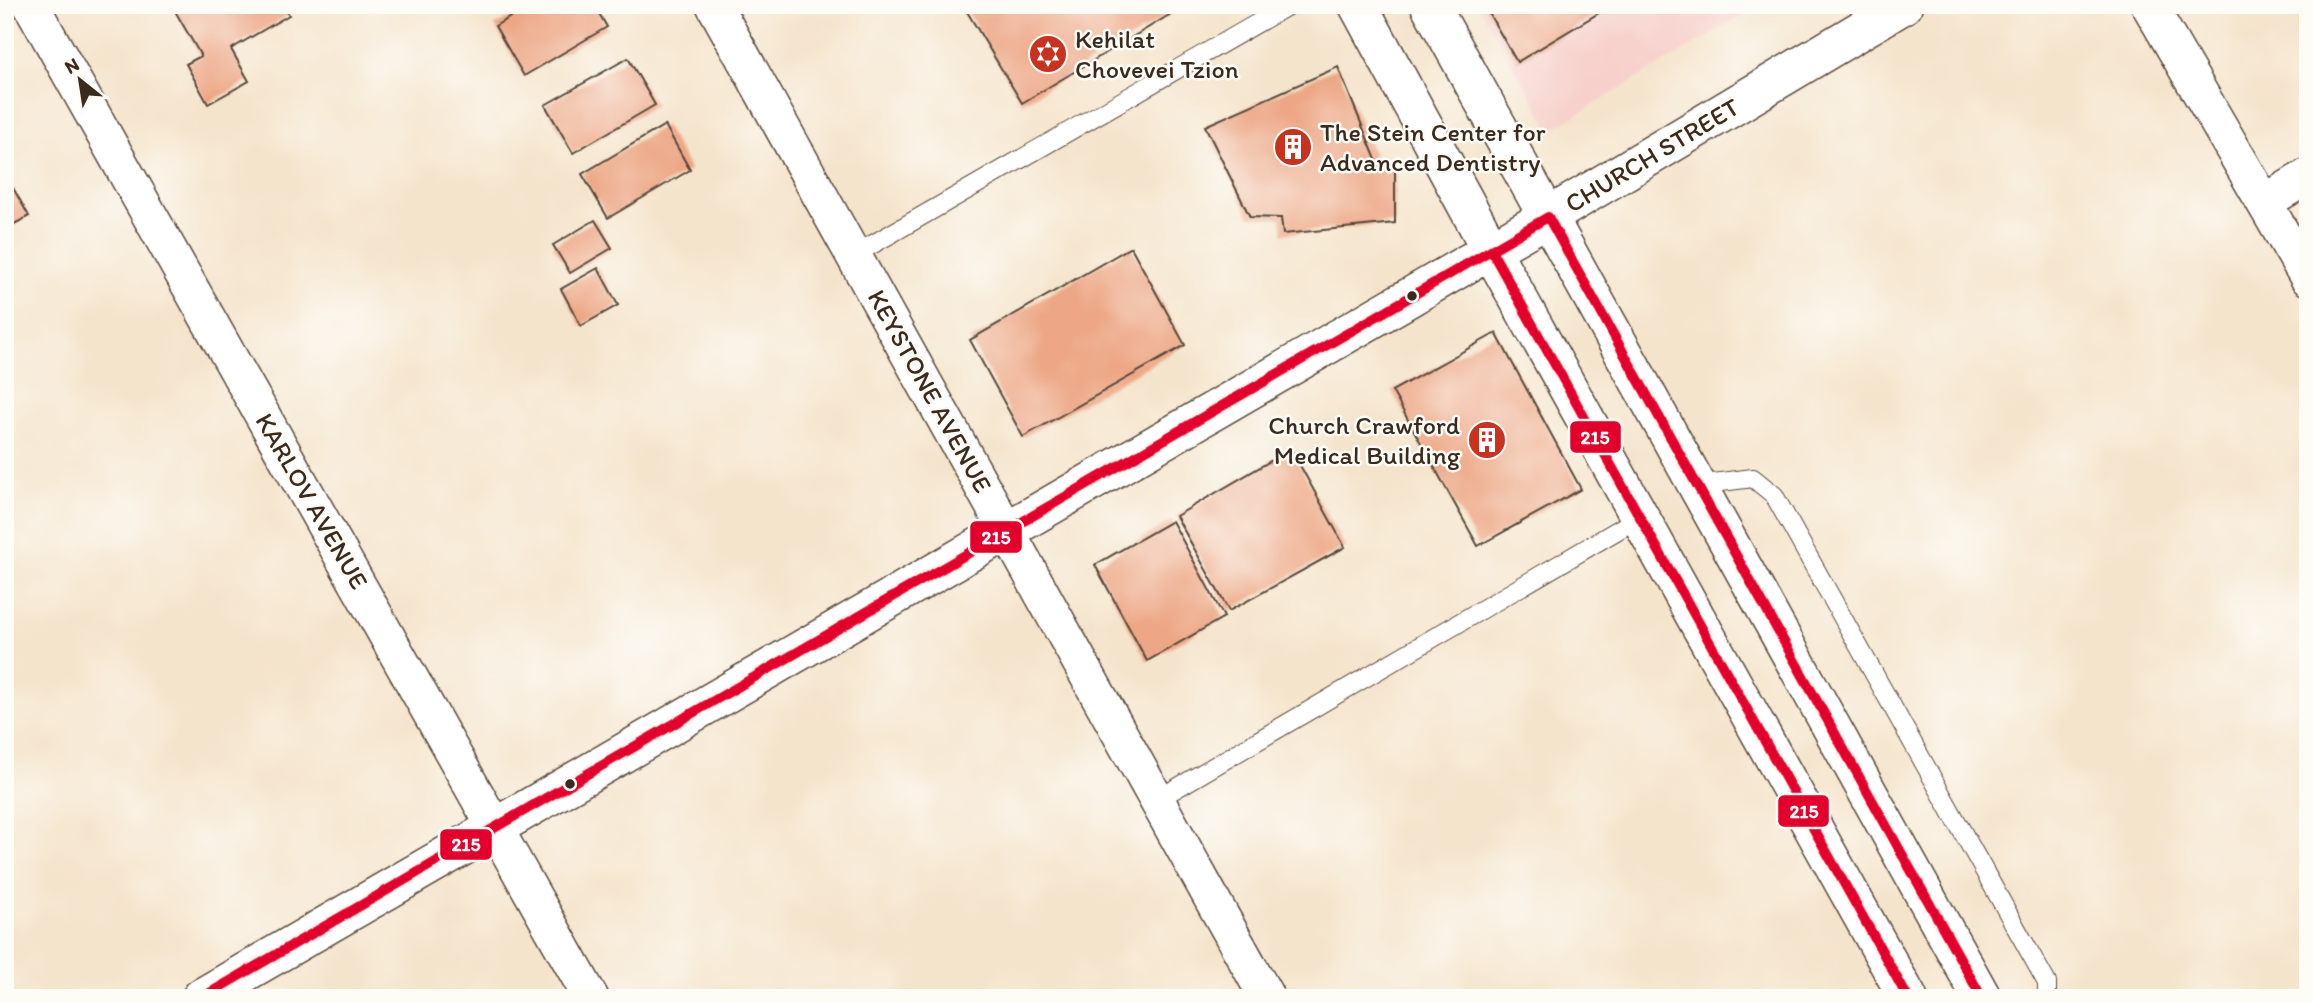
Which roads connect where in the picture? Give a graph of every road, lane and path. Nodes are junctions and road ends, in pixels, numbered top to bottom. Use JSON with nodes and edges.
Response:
{"nodes":[{"id":1,"x":31,"y":5,"type":"edge"},
{"id":2,"x":714,"y":5,"type":"edge"},
{"id":3,"x":1289,"y":5,"type":"edge"},
{"id":4,"x":1358,"y":5,"type":"edge"},
{"id":5,"x":1430,"y":5,"type":"edge"},
{"id":6,"x":1903,"y":5,"type":"edge"},
{"id":7,"x":2149,"y":5,"type":"edge"},
{"id":8,"x":2308,"y":176,"type":"edge"},
{"id":9,"x":2265,"y":202,"type":"junction"},
{"id":10,"x":1548,"y":217,"type":"junction"},
{"id":11,"x":1491,"y":250,"type":"junction"},
{"id":12,"x":854,"y":255,"type":"junction"},
{"id":13,"x":2308,"y":278,"type":"edge"},
{"id":14,"x":1697,"y":485,"type":"junction"},
{"id":15,"x":1640,"y":517,"type":"junction"},
{"id":16,"x":1009,"y":530,"type":"junction"},
{"id":17,"x":1158,"y":799,"type":"junction"},
{"id":18,"x":496,"y":827,"type":"junction"},
{"id":19,"x":201,"y":998,"type":"edge"},
{"id":20,"x":591,"y":998,"type":"edge"},
{"id":21,"x":1267,"y":998,"type":"edge"},
{"id":22,"x":1908,"y":998,"type":"edge"},
{"id":23,"x":1982,"y":998,"type":"edge"},
{"id":24,"x":2047,"y":998,"type":"edge"}],
"edges":[{"from":1,"to":18,"type":"street","name":"KARLOV AVENUE"},
{"from":2,"to":12,"type":"street","name":"KEYSTONE AVENUE"},
{"from":3,"to":12,"type":"lane"},
{"from":4,"to":11,"type":"main road"},
{"from":5,"to":10,"type":"main road"},
{"from":6,"to":10,"type":"main road","name":"CHURCH STREET"},
{"from":7,"to":9,"type":"street"},
{"from":8,"to":9,"type":"street"},
{"from":9,"to":13,"type":"street"},
{"from":10,"to":11,"type":"main road","name":"CHURCH STREET"},
{"from":10,"to":14,"type":"main road"},
{"from":11,"to":15,"type":"main road"},
{"from":11,"to":16,"type":"main road","name":"CHURCH STREET"},
{"from":12,"to":16,"type":"street","name":"KEYSTONE AVENUE"},
{"from":14,"to":23,"type":"main road"},
{"from":14,"to":24,"type":"lane"},
{"from":15,"to":17,"type":"lane"},
{"from":15,"to":22,"type":"main road"},
{"from":16,"to":17,"type":"street","name":"KEYSTONE AVENUE"},
{"from":16,"to":18,"type":"main road","name":"CHURCH STREET"},
{"from":17,"to":21,"type":"street","name":"KEYSTONE AVENUE"},
{"from":18,"to":19,"type":"main road","name":"CHURCH STREET"},
{"from":18,"to":20,"type":"street","name":"KARLOV AVENUE"}]}
